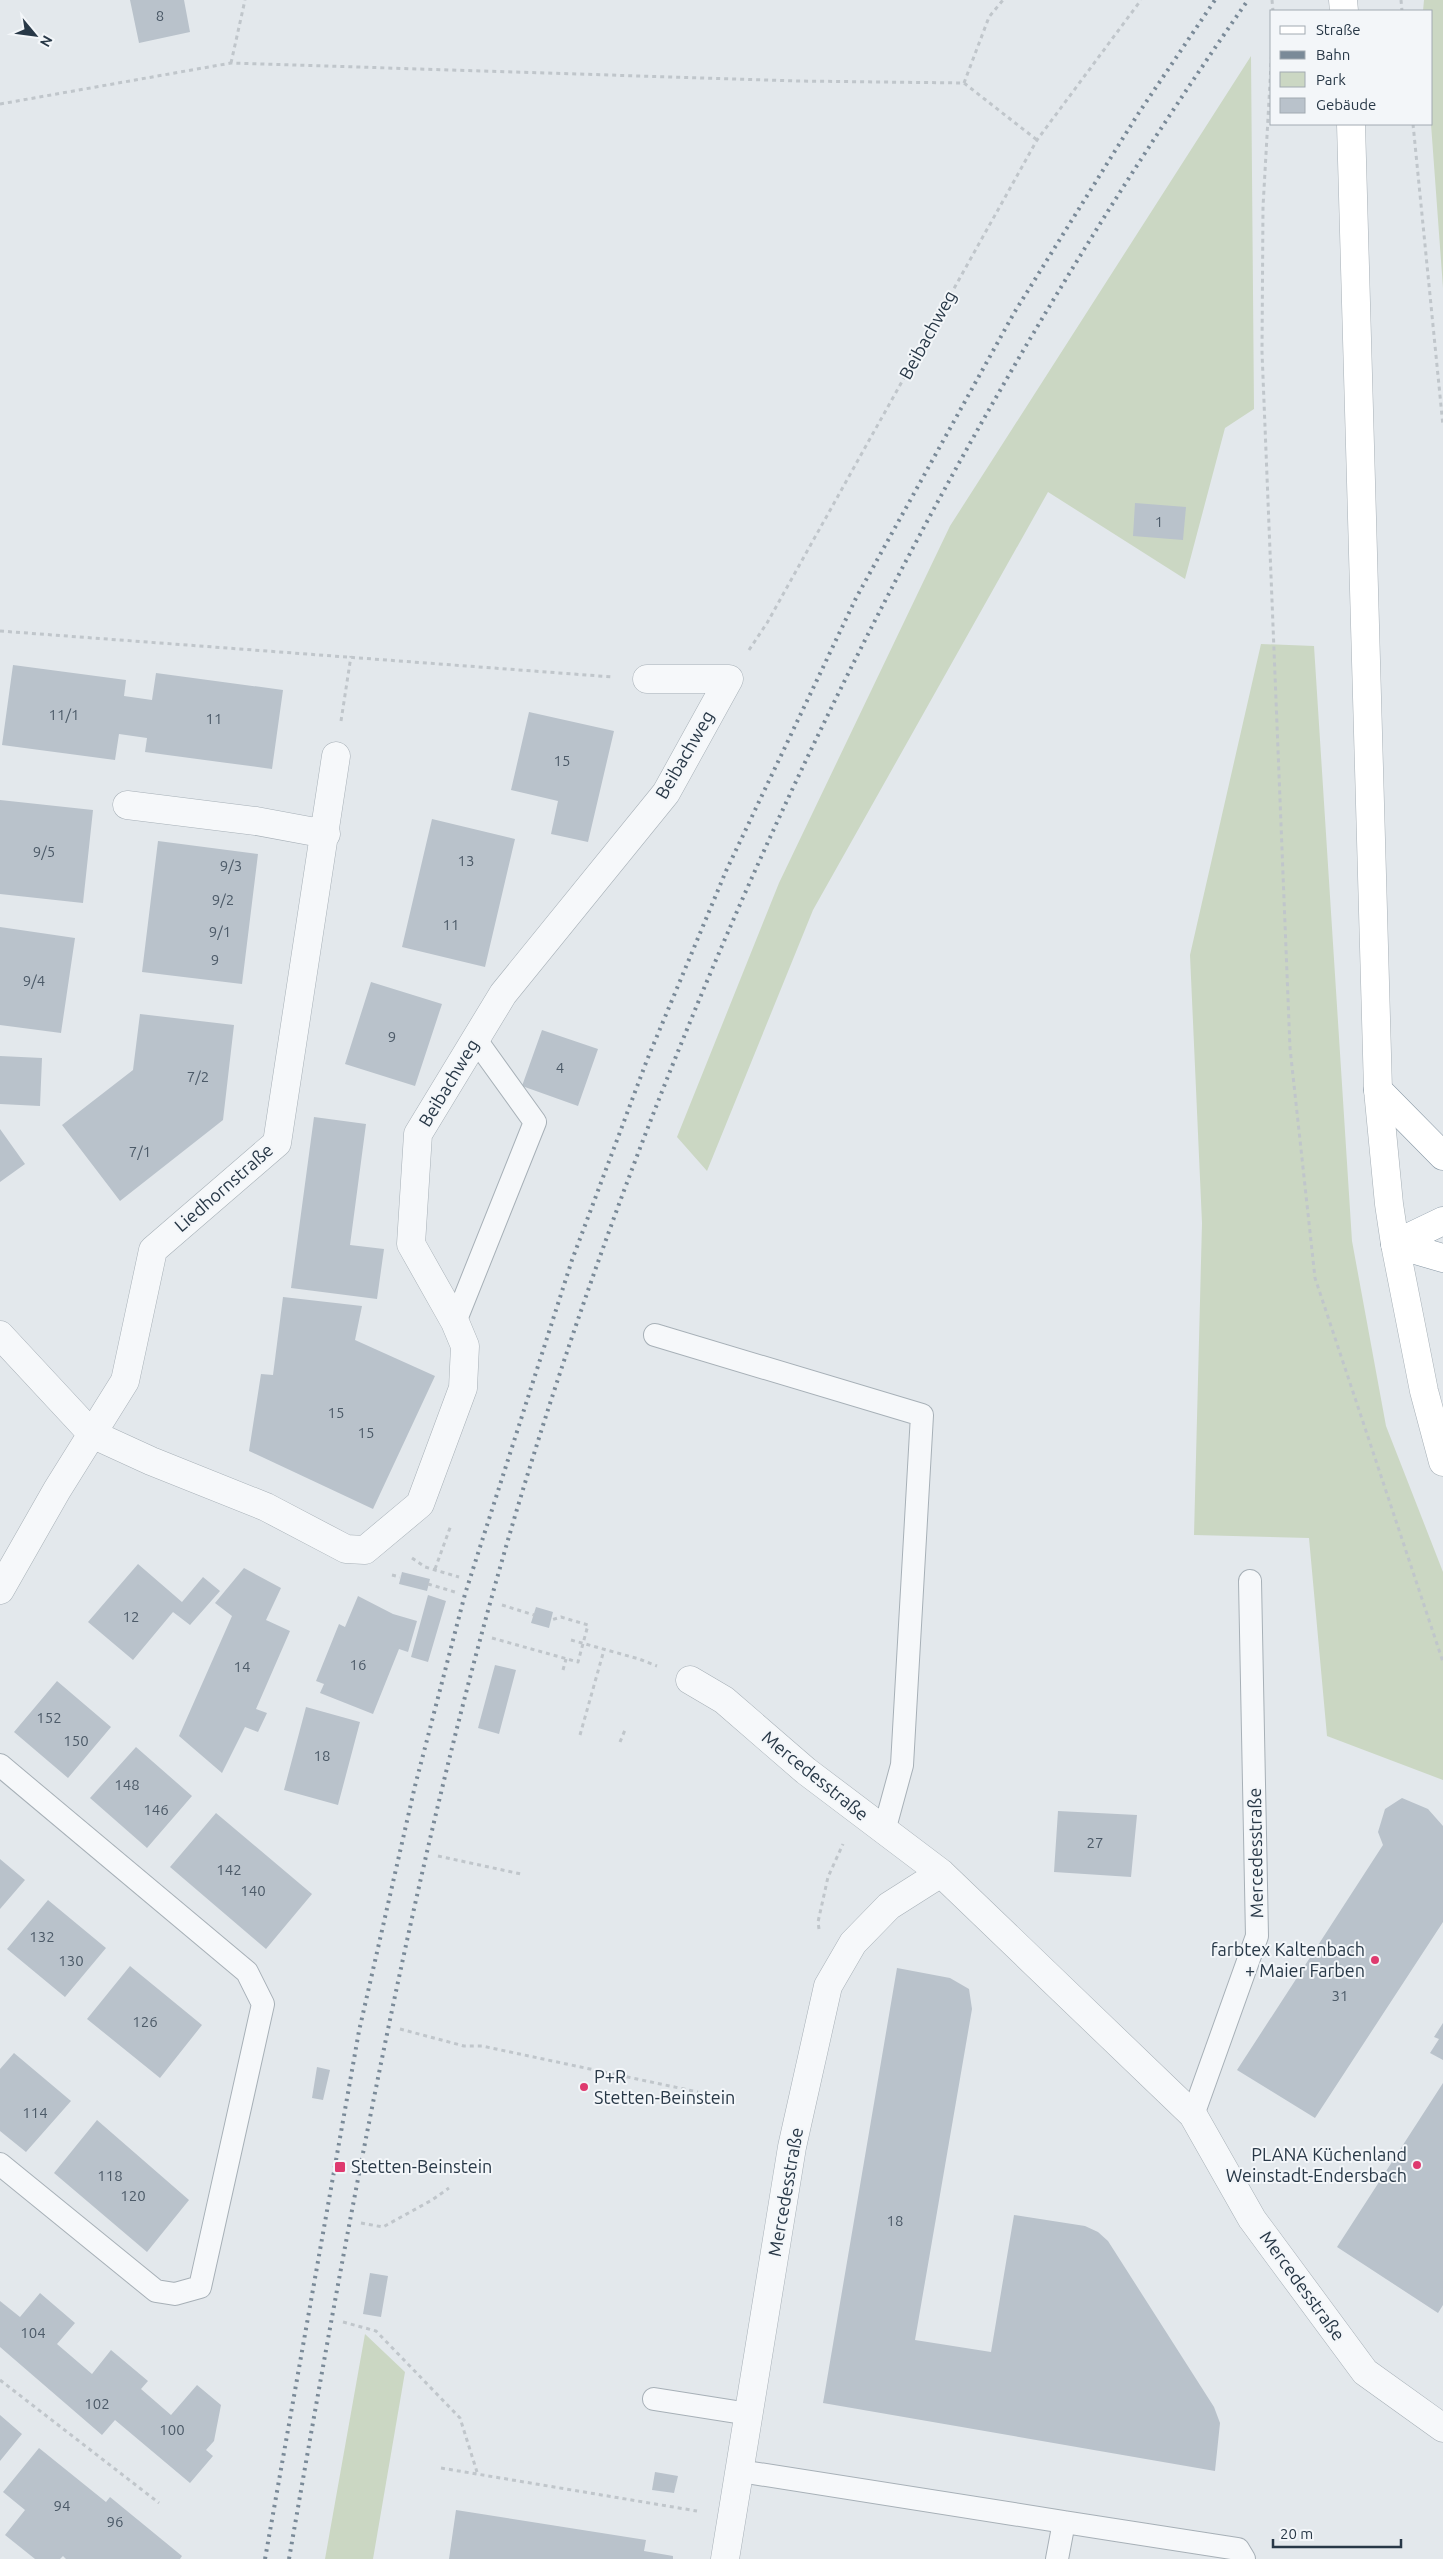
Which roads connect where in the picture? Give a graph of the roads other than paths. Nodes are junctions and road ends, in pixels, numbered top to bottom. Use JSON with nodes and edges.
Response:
{"nodes":[{"id":1,"x":1351,"y":125,"type":"edge"},
{"id":2,"x":647,"y":679,"type":"road end"},
{"id":3,"x":336,"y":756,"type":"road end"},
{"id":4,"x":127,"y":805,"type":"dead end"},
{"id":5,"x":326,"y":834,"type":"junction"},
{"id":6,"x":476,"y":1040,"type":"junction"},
{"id":7,"x":1378,"y":1090,"type":"junction"},
{"id":8,"x":1443,"y":1156,"type":"edge"},
{"id":9,"x":1443,"y":1221,"type":"edge"},
{"id":10,"x":1395,"y":1244,"type":"junction"},
{"id":11,"x":1443,"y":1258,"type":"edge"},
{"id":12,"x":455,"y":1322,"type":"junction"},
{"id":13,"x":0,"y":1335,"type":"edge"},
{"id":14,"x":655,"y":1335,"type":"dead end"},
{"id":15,"x":92,"y":1434,"type":"junction"},
{"id":16,"x":1443,"y":1462,"type":"edge"},
{"id":17,"x":1250,"y":1581,"type":"dead end"},
{"id":18,"x":0,"y":1590,"type":"edge"},
{"id":19,"x":690,"y":1680,"type":"road end"},
{"id":20,"x":0,"y":1765,"type":"edge"},
{"id":21,"x":873,"y":1823,"type":"junction"},
{"id":22,"x":940,"y":1873,"type":"junction"},
{"id":23,"x":1193,"y":2115,"type":"junction"},
{"id":24,"x":0,"y":2164,"type":"edge"},
{"id":25,"x":654,"y":2399,"type":"dead end"},
{"id":26,"x":749,"y":2414,"type":"junction"},
{"id":27,"x":1443,"y":2428,"type":"edge"},
{"id":28,"x":740,"y":2471,"type":"junction"},
{"id":29,"x":1064,"y":2522,"type":"junction"},
{"id":30,"x":725,"y":2559,"type":"edge"},
{"id":31,"x":1057,"y":2559,"type":"edge"},
{"id":32,"x":1244,"y":2559,"type":"edge"}],
"edges":[{"from":1,"to":7,"type":"main road"},
{"from":2,"to":6,"type":"street","name":"Beibachweg"},
{"from":3,"to":5,"type":"street","name":"Liedhornstraße"},
{"from":4,"to":5,"type":"street"},
{"from":5,"to":15,"type":"street","name":"Liedhornstraße"},
{"from":6,"to":12,"type":"street","name":"Beibachweg"},
{"from":6,"to":12,"type":"lane"},
{"from":7,"to":8,"type":"main road"},
{"from":7,"to":10,"type":"main road"},
{"from":9,"to":10,"type":"main road"},
{"from":10,"to":11,"type":"main road"},
{"from":10,"to":16,"type":"main road"},
{"from":12,"to":15,"type":"street","name":"Beibachweg"},
{"from":13,"to":15,"type":"street"},
{"from":14,"to":21,"type":"lane"},
{"from":15,"to":18,"type":"street","name":"Liedhornstraße"},
{"from":17,"to":23,"type":"lane","name":"Mercedesstraße"},
{"from":19,"to":21,"type":"street","name":"Mercedesstraße"},
{"from":20,"to":24,"type":"lane"},
{"from":21,"to":22,"type":"street","name":"Mercedesstraße"},
{"from":22,"to":23,"type":"street","name":"Mercedesstraße"},
{"from":22,"to":26,"type":"street","name":"Mercedesstraße"},
{"from":23,"to":27,"type":"street","name":"Mercedesstraße"},
{"from":25,"to":26,"type":"lane"},
{"from":26,"to":28,"type":"street","name":"Mercedesstraße"},
{"from":28,"to":29,"type":"lane"},
{"from":28,"to":30,"type":"street","name":"Mercedesstraße"},
{"from":29,"to":31,"type":"lane"},
{"from":29,"to":32,"type":"lane"}]}
